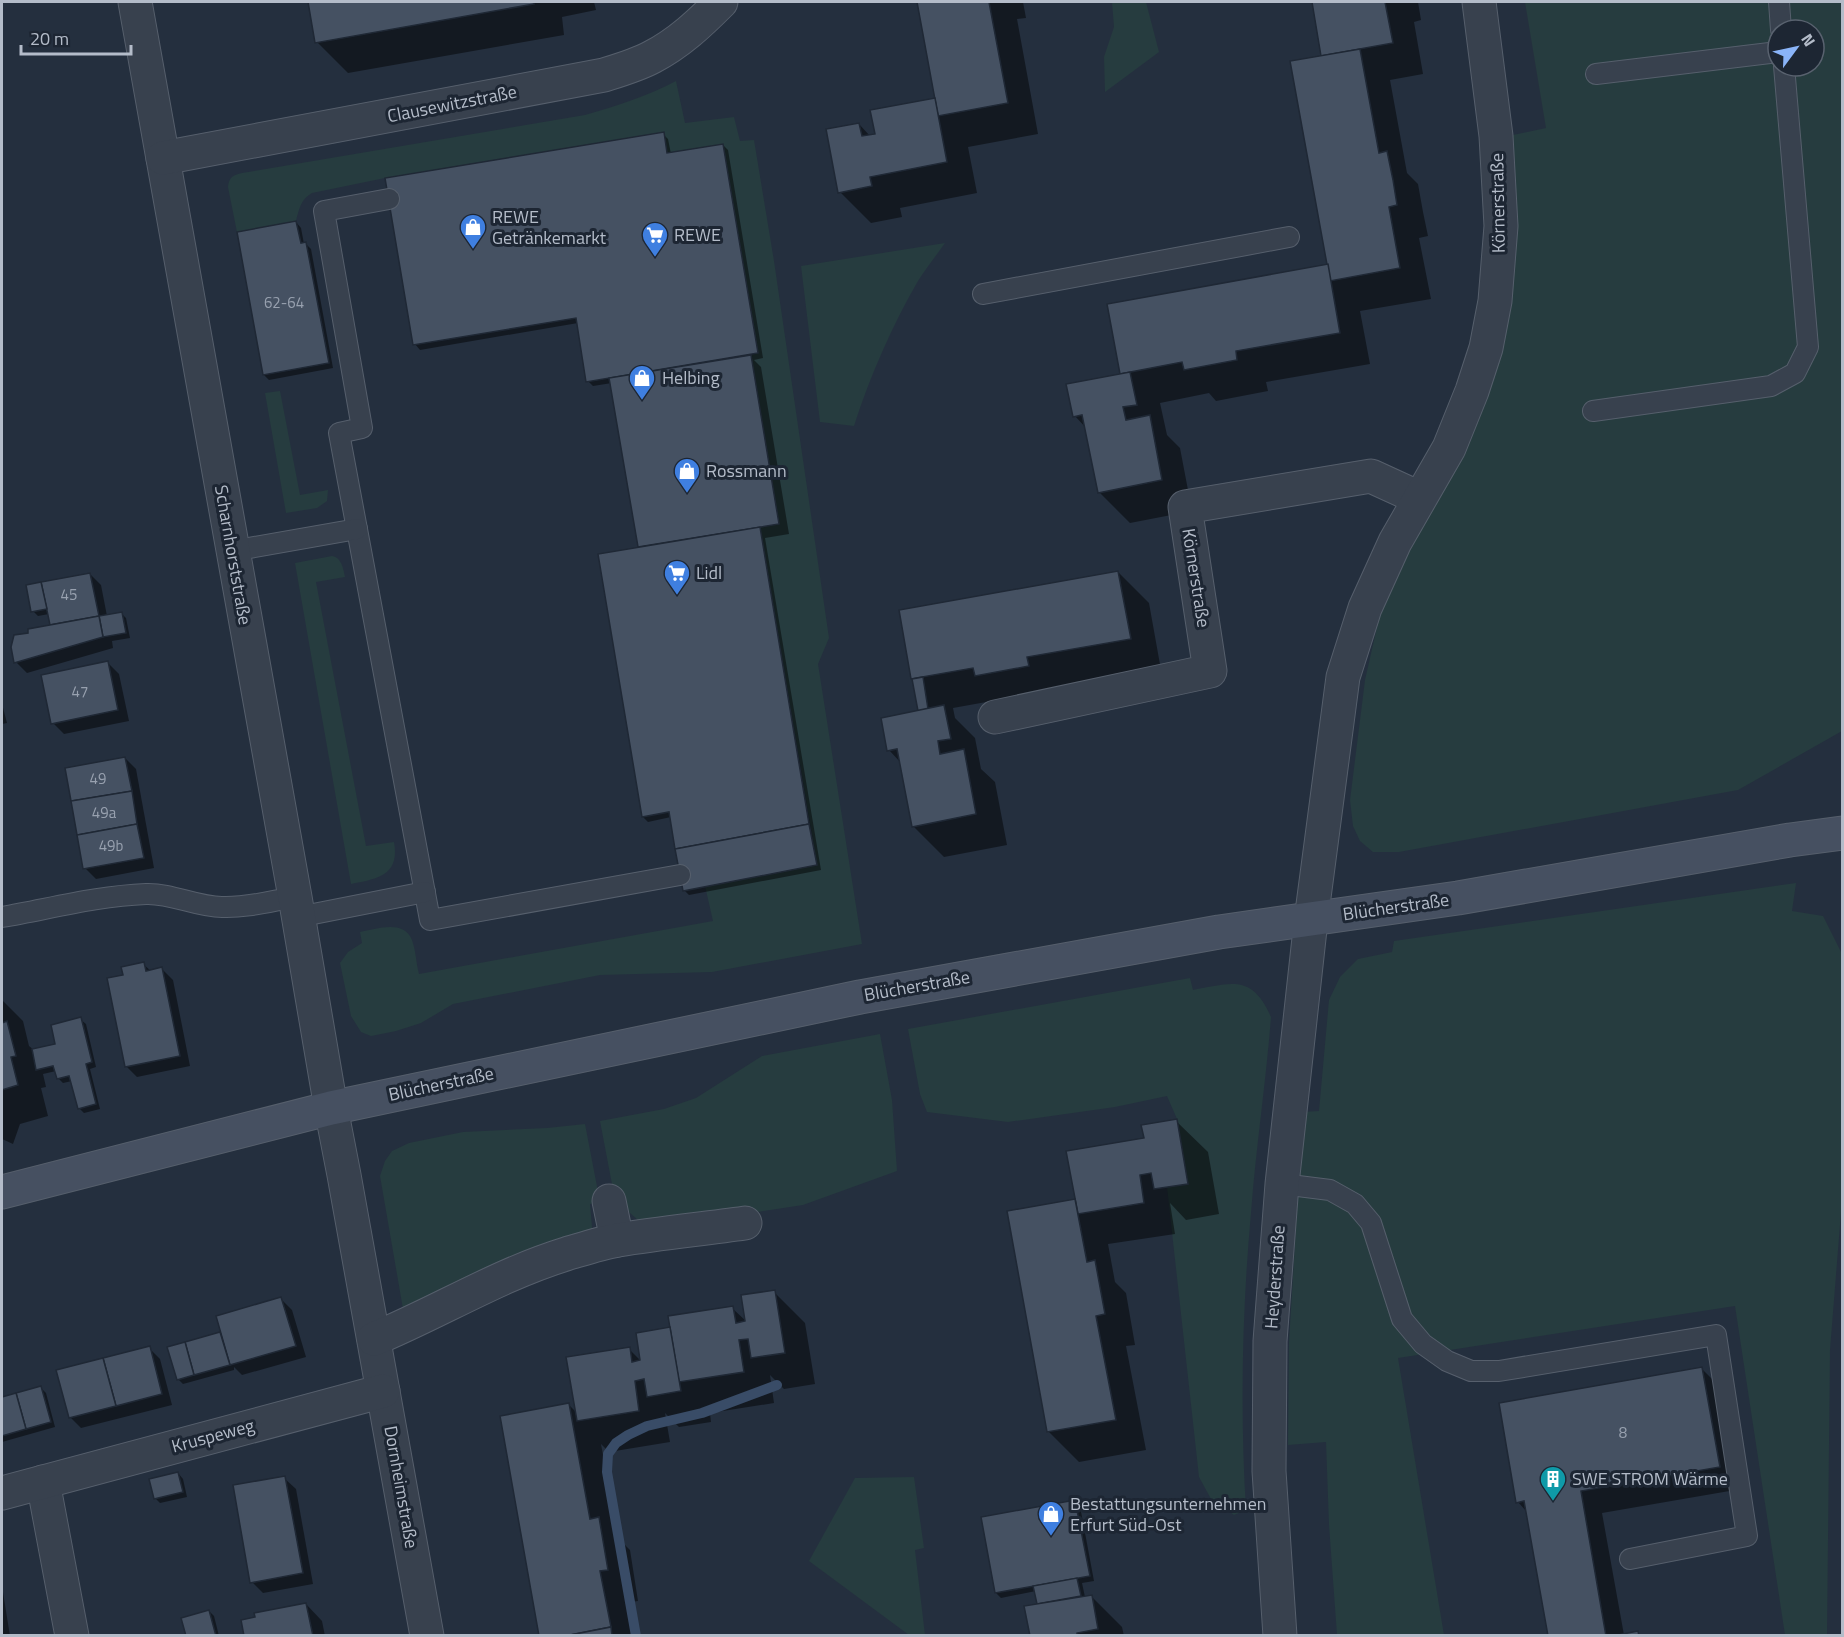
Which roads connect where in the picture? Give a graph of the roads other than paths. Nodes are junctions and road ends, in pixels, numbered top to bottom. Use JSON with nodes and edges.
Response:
{"nodes":[{"id":1,"x":135,"y":2,"type":"edge"},
{"id":2,"x":721,"y":2,"type":"edge"},
{"id":3,"x":1479,"y":2,"type":"edge"},
{"id":4,"x":1779,"y":2,"type":"edge"},
{"id":5,"x":1780,"y":18,"type":"edge"},
{"id":6,"x":1766,"y":53,"type":"edge"},
{"id":7,"x":1596,"y":74,"type":"dead end"},
{"id":8,"x":1785,"y":78,"type":"edge"},
{"id":9,"x":163,"y":158,"type":"junction"},
{"id":10,"x":388,"y":199,"type":"dead end"},
{"id":11,"x":1289,"y":237,"type":"dead end"},
{"id":12,"x":983,"y":294,"type":"dead end"},
{"id":13,"x":1593,"y":411,"type":"dead end"},
{"id":14,"x":1419,"y":498,"type":"junction"},
{"id":15,"x":357,"y":529,"type":"junction"},
{"id":16,"x":232,"y":551,"type":"junction"},
{"id":17,"x":995,"y":717,"type":"dead end"},
{"id":18,"x":1842,"y":832,"type":"edge"},
{"id":19,"x":680,"y":874,"type":"dead end"},
{"id":20,"x":425,"y":892,"type":"junction"},
{"id":21,"x":296,"y":907,"type":"junction"},
{"id":22,"x":2,"y":917,"type":"edge"},
{"id":23,"x":1311,"y":920,"type":"junction"},
{"id":24,"x":331,"y":1108,"type":"junction"},
{"id":25,"x":1282,"y":1184,"type":"junction"},
{"id":26,"x":2,"y":1192,"type":"edge"},
{"id":27,"x":609,"y":1201,"type":"dead end"},
{"id":28,"x":745,"y":1223,"type":"dead end"},
{"id":29,"x":617,"y":1240,"type":"junction"},
{"id":30,"x":374,"y":1339,"type":"junction"},
{"id":31,"x":383,"y":1391,"type":"junction"},
{"id":32,"x":43,"y":1482,"type":"junction"},
{"id":33,"x":2,"y":1493,"type":"edge"},
{"id":34,"x":1630,"y":1559,"type":"dead end"},
{"id":35,"x":72,"y":1635,"type":"edge"},
{"id":36,"x":427,"y":1635,"type":"edge"},
{"id":37,"x":1281,"y":1635,"type":"edge"}],
"edges":[{"from":1,"to":9,"type":"street","name":"Scharnhorststraße"},
{"from":2,"to":9,"type":"street","name":"Clausewitzstraße"},
{"from":3,"to":14,"type":"street","name":"Körnerstraße"},
{"from":4,"to":5,"type":"lane"},
{"from":6,"to":7,"type":"lane"},
{"from":8,"to":13,"type":"lane"},
{"from":9,"to":16,"type":"street","name":"Scharnhorststraße"},
{"from":10,"to":15,"type":"lane"},
{"from":11,"to":12,"type":"lane"},
{"from":14,"to":17,"type":"street","name":"Körnerstraße"},
{"from":14,"to":23,"type":"street","name":"Körnerstraße"},
{"from":15,"to":16,"type":"lane"},
{"from":15,"to":20,"type":"lane"},
{"from":16,"to":21,"type":"street","name":"Scharnhorststraße"},
{"from":18,"to":23,"type":"street","name":"Blücherstraße"},
{"from":19,"to":20,"type":"lane"},
{"from":20,"to":21,"type":"lane"},
{"from":21,"to":22,"type":"lane"},
{"from":21,"to":24,"type":"street","name":"Scharnhorststraße"},
{"from":23,"to":24,"type":"street","name":"Blücherstraße"},
{"from":23,"to":25,"type":"street","name":"Heyderstraße"},
{"from":24,"to":26,"type":"street","name":"Blücherstraße"},
{"from":24,"to":30,"type":"street","name":"Dornheimstraße"},
{"from":25,"to":34,"type":"lane"},
{"from":25,"to":37,"type":"street","name":"Heyderstraße"},
{"from":27,"to":29,"type":"street"},
{"from":28,"to":29,"type":"street"},
{"from":29,"to":30,"type":"street"},
{"from":30,"to":31,"type":"street","name":"Dornheimstraße"},
{"from":31,"to":32,"type":"street","name":"Kruspeweg"},
{"from":31,"to":36,"type":"street","name":"Dornheimstraße"},
{"from":32,"to":33,"type":"street","name":"Kruspeweg"},
{"from":32,"to":35,"type":"street"}]}
